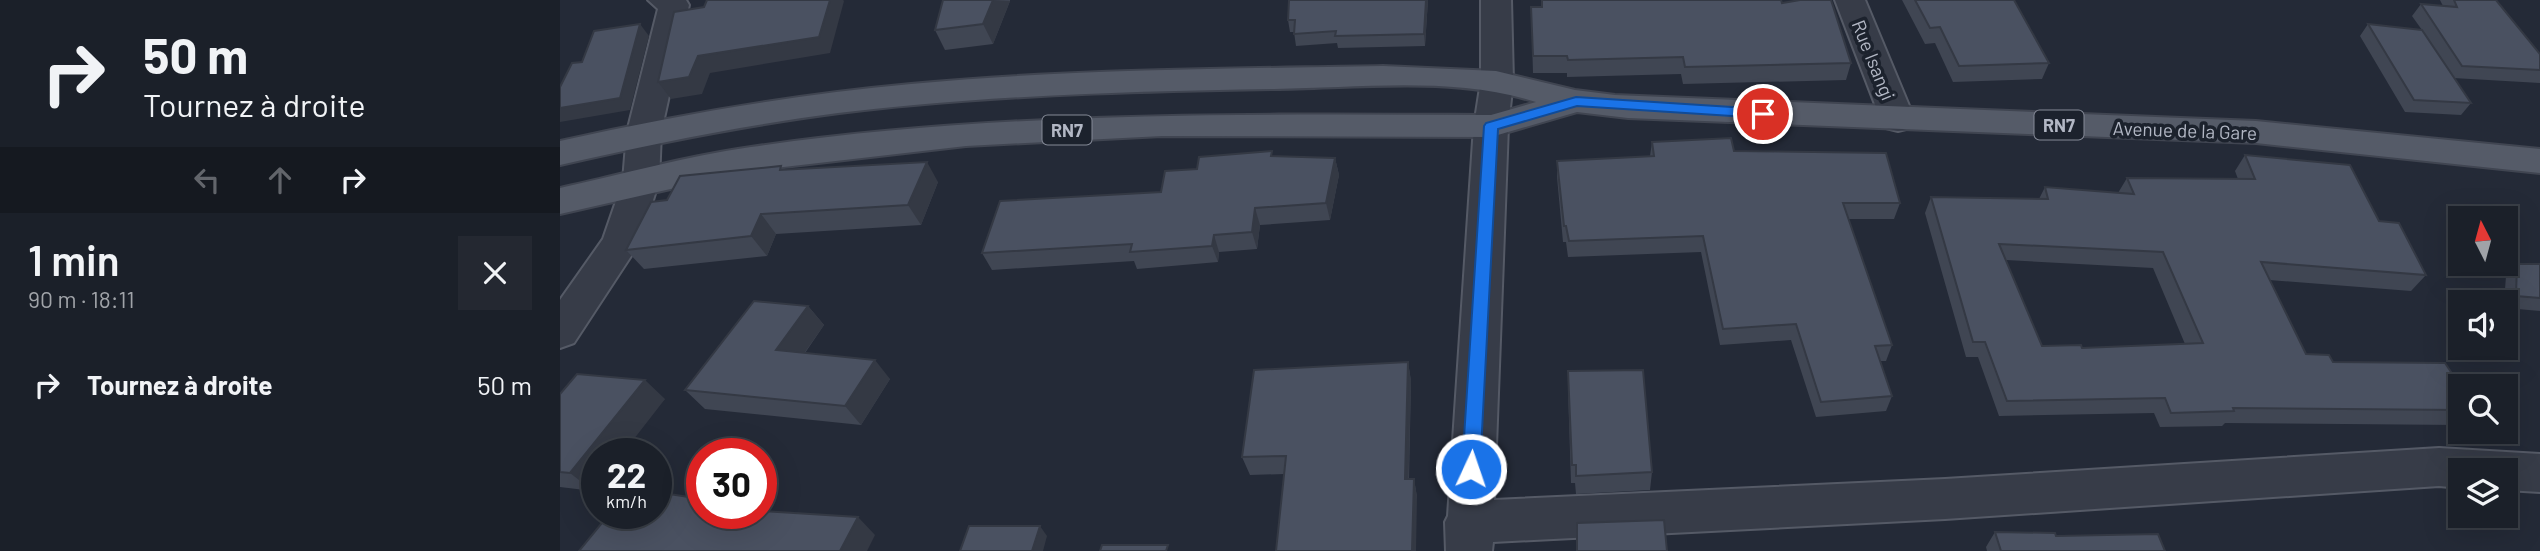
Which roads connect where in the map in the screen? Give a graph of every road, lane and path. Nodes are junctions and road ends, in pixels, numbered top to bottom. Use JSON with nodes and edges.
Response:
{"nodes":[{"id":1,"x":663,"y":0,"type":"edge"},
{"id":2,"x":1496,"y":0,"type":"edge"},
{"id":3,"x":1850,"y":0,"type":"edge"},
{"id":4,"x":1497,"y":81,"type":"junction"},
{"id":5,"x":1576,"y":102,"type":"junction"},
{"id":6,"x":1898,"y":120,"type":"junction"},
{"id":7,"x":1491,"y":126,"type":"junction"},
{"id":8,"x":644,"y":132,"type":"junction"},
{"id":9,"x":560,"y":153,"type":"edge"},
{"id":10,"x":2540,"y":161,"type":"edge"},
{"id":11,"x":641,"y":181,"type":"junction"},
{"id":12,"x":560,"y":201,"type":"edge"},
{"id":13,"x":560,"y":332,"type":"edge"},
{"id":14,"x":2448,"y":468,"type":"edge"},
{"id":15,"x":2518,"y":472,"type":"edge"},
{"id":16,"x":2540,"y":473,"type":"edge"},
{"id":17,"x":1469,"y":537,"type":"edge"}],
"edges":[{"from":1,"to":8,"type":"street"},
{"from":2,"to":4,"type":"street"},
{"from":3,"to":6,"type":"street","name":"Rue Isangi"},
{"from":4,"to":5,"type":"main road","number":"RN7"},
{"from":4,"to":7,"type":"street"},
{"from":4,"to":8,"type":"main road","number":"RN7"},
{"from":5,"to":6,"type":"main road","name":"Avenue de la Gare","number":"RN7"},
{"from":5,"to":7,"type":"main road","number":"RN7"},
{"from":6,"to":10,"type":"main road","name":"Avenue de la Gare","number":"RN7"},
{"from":7,"to":11,"type":"main road","number":"RN7"},
{"from":7,"to":17,"type":"street"},
{"from":8,"to":9,"type":"main road","number":"RN7"},
{"from":8,"to":11,"type":"street"},
{"from":11,"to":12,"type":"main road","number":"RN7"},
{"from":11,"to":13,"type":"street"},
{"from":14,"to":17,"type":"street"},
{"from":15,"to":16,"type":"street"}]}
